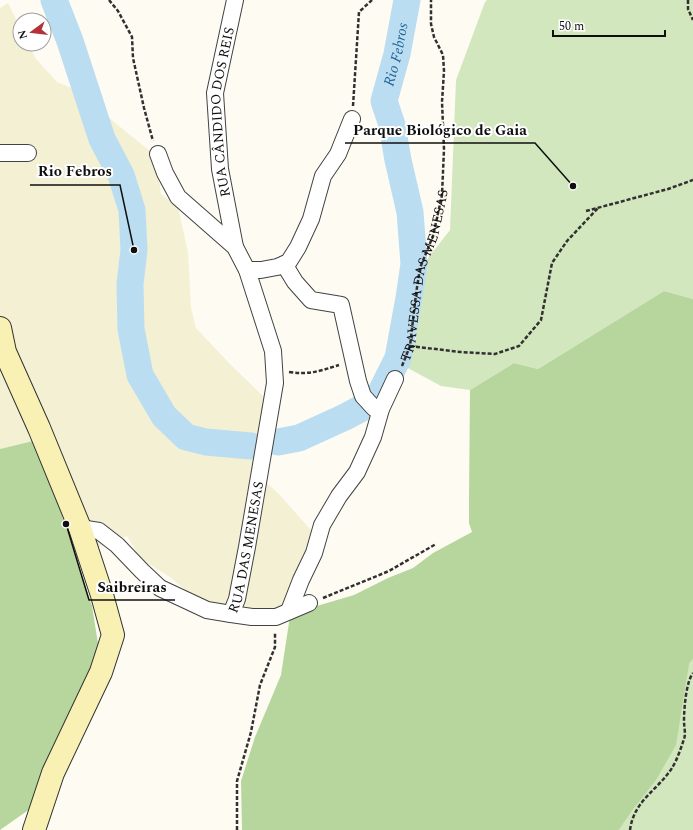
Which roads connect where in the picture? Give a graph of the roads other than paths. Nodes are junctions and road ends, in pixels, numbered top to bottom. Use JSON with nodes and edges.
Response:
{"nodes":[{"id":1,"x":235,"y":0,"type":"edge"},
{"id":2,"x":352,"y":119,"type":"road end"},
{"id":3,"x":0,"y":154,"type":"edge"},
{"id":4,"x":28,"y":154,"type":"dead end"},
{"id":5,"x":158,"y":154,"type":"road end"},
{"id":6,"x":235,"y":247,"type":"junction"},
{"id":7,"x":284,"y":264,"type":"junction"},
{"id":8,"x":247,"y":270,"type":"junction"},
{"id":9,"x":0,"y":328,"type":"edge"},
{"id":10,"x":395,"y":379,"type":"road end"},
{"id":11,"x":373,"y":404,"type":"junction"},
{"id":12,"x":80,"y":528,"type":"junction"},
{"id":13,"x":309,"y":603,"type":"road end"},
{"id":14,"x":231,"y":614,"type":"junction"},
{"id":15,"x":282,"y":614,"type":"junction"},
{"id":16,"x":34,"y":830,"type":"edge"}],
"edges":[{"from":1,"to":6,"type":"street","name":"RUA CÂNDIDO DOS REIS"},
{"from":2,"to":7,"type":"street"},
{"from":3,"to":4,"type":"street"},
{"from":5,"to":6,"type":"street","name":"RUA CÂNDIDO DOS REIS"},
{"from":6,"to":8,"type":"street","name":"RUA CÂNDIDO DOS REIS"},
{"from":7,"to":8,"type":"street"},
{"from":7,"to":11,"type":"street"},
{"from":8,"to":14,"type":"street","name":"RUA DAS MENESAS"},
{"from":9,"to":12,"type":"street"},
{"from":10,"to":11,"type":"street","name":"TRAVESSA DAS MENESAS"},
{"from":11,"to":15,"type":"street","name":"TRAVESSA DAS MENESAS"},
{"from":12,"to":14,"type":"street","name":"RUA DAS MENESAS"},
{"from":12,"to":16,"type":"street"},
{"from":13,"to":15,"type":"street"},
{"from":14,"to":15,"type":"street"}]}
